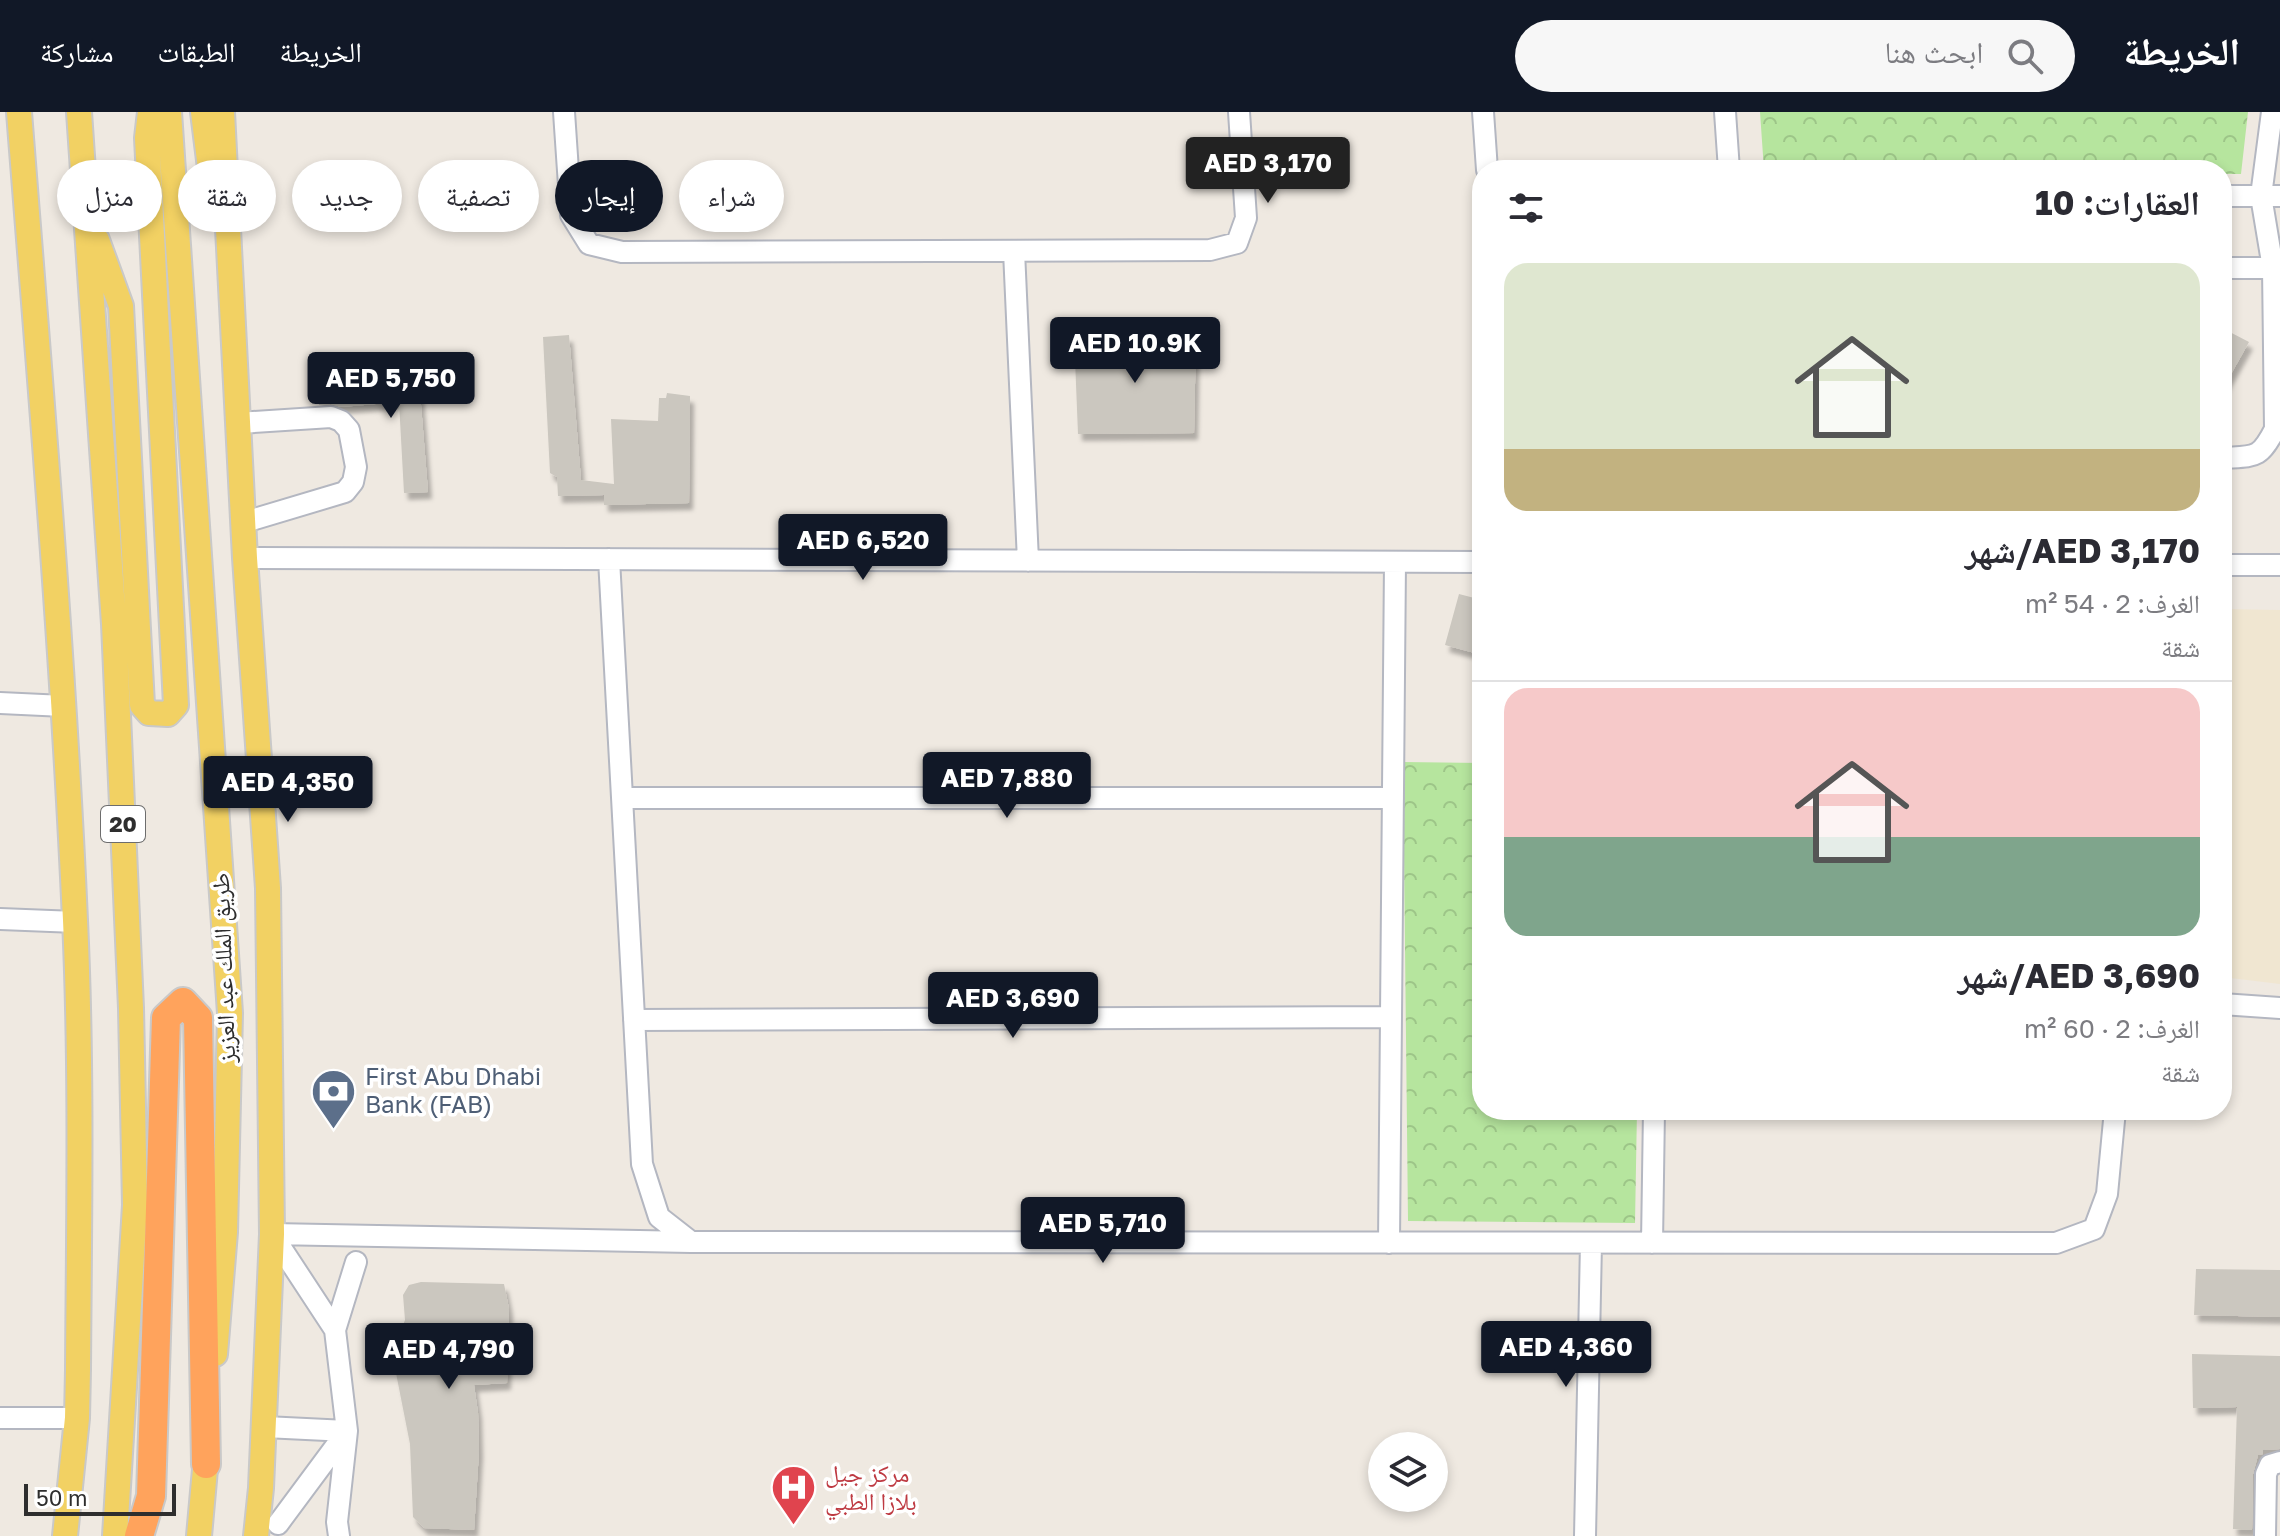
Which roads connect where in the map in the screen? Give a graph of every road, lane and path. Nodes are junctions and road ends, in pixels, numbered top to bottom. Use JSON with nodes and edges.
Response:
{"nodes":[{"id":1,"x":19,"y":112,"type":"edge"},
{"id":2,"x":79,"y":112,"type":"edge"},
{"id":3,"x":150,"y":112,"type":"edge"},
{"id":4,"x":169,"y":112,"type":"edge"},
{"id":5,"x":203,"y":112,"type":"edge"},
{"id":6,"x":222,"y":112,"type":"edge"},
{"id":7,"x":564,"y":112,"type":"edge"},
{"id":8,"x":1239,"y":112,"type":"edge"},
{"id":9,"x":1483,"y":112,"type":"edge"},
{"id":10,"x":1725,"y":112,"type":"edge"},
{"id":11,"x":2272,"y":112,"type":"edge"},
{"id":12,"x":82,"y":160,"type":"edge"},
{"id":13,"x":148,"y":160,"type":"edge"},
{"id":14,"x":1486,"y":160,"type":"edge"},
{"id":15,"x":1728,"y":160,"type":"edge"},
{"id":16,"x":2232,"y":196,"type":"edge"},
{"id":17,"x":2271,"y":196,"type":"edge"},
{"id":18,"x":87,"y":232,"type":"edge"},
{"id":19,"x":94,"y":232,"type":"edge"},
{"id":20,"x":152,"y":232,"type":"edge"},
{"id":21,"x":1014,"y":251,"type":"junction"},
{"id":22,"x":2232,"y":268,"type":"edge"},
{"id":23,"x":2273,"y":268,"type":"junction"},
{"id":24,"x":236,"y":368,"type":"junction"},
{"id":25,"x":239,"y":423,"type":"junction"},
{"id":26,"x":2232,"y":457,"type":"edge"},
{"id":27,"x":245,"y":522,"type":"junction"},
{"id":28,"x":245,"y":558,"type":"junction"},
{"id":29,"x":609,"y":559,"type":"junction"},
{"id":30,"x":1028,"y":561,"type":"junction"},
{"id":31,"x":1395,"y":562,"type":"junction"},
{"id":32,"x":1472,"y":562,"type":"edge"},
{"id":33,"x":2232,"y":565,"type":"edge"},
{"id":34,"x":2280,"y":565,"type":"edge"},
{"id":35,"x":0,"y":703,"type":"edge"},
{"id":36,"x":64,"y":706,"type":"junction"},
{"id":37,"x":622,"y":798,"type":"junction"},
{"id":38,"x":1393,"y":798,"type":"junction"},
{"id":39,"x":0,"y":919,"type":"edge"},
{"id":40,"x":76,"y":922,"type":"junction"},
{"id":41,"x":2232,"y":1005,"type":"edge"},
{"id":42,"x":2280,"y":1008,"type":"edge"},
{"id":43,"x":1391,"y":1017,"type":"junction"},
{"id":44,"x":634,"y":1020,"type":"junction"},
{"id":45,"x":1654,"y":1120,"type":"edge"},
{"id":46,"x":2114,"y":1120,"type":"edge"},
{"id":47,"x":272,"y":1234,"type":"junction"},
{"id":48,"x":691,"y":1242,"type":"junction"},
{"id":49,"x":1389,"y":1243,"type":"junction"},
{"id":50,"x":1591,"y":1243,"type":"junction"},
{"id":51,"x":1652,"y":1243,"type":"junction"},
{"id":52,"x":356,"y":1262,"type":"dead end"},
{"id":53,"x":335,"y":1330,"type":"junction"},
{"id":54,"x":0,"y":1418,"type":"edge"},
{"id":55,"x":77,"y":1418,"type":"junction"},
{"id":56,"x":265,"y":1427,"type":"junction"},
{"id":57,"x":347,"y":1431,"type":"junction"},
{"id":58,"x":2280,"y":1462,"type":"edge"},
{"id":59,"x":206,"y":1464,"type":"junction"},
{"id":60,"x":261,"y":1488,"type":"junction"},
{"id":61,"x":271,"y":1530,"type":"edge"},
{"id":62,"x":64,"y":1532,"type":"edge"},
{"id":63,"x":115,"y":1536,"type":"edge"},
{"id":64,"x":139,"y":1536,"type":"edge"},
{"id":65,"x":199,"y":1536,"type":"edge"},
{"id":66,"x":256,"y":1536,"type":"edge"},
{"id":67,"x":339,"y":1536,"type":"edge"},
{"id":68,"x":1585,"y":1536,"type":"edge"},
{"id":69,"x":2265,"y":1536,"type":"edge"}],
"edges":[{"from":1,"to":36,"type":"main road"},
{"from":2,"to":12,"type":"main road","number":"20"},
{"from":3,"to":13,"type":"main road"},
{"from":4,"to":59,"type":"main road","name":"طريق الملك عبد العزيز"},
{"from":5,"to":24,"type":"main road"},
{"from":6,"to":24,"type":"main road"},
{"from":7,"to":21,"type":"street"},
{"from":8,"to":21,"type":"street"},
{"from":9,"to":14,"type":"street"},
{"from":10,"to":15,"type":"street"},
{"from":11,"to":17,"type":"street"},
{"from":16,"to":17,"type":"street"},
{"from":17,"to":23,"type":"street"},
{"from":18,"to":63,"type":"main road","number":"20"},
{"from":19,"to":20,"type":"main road"},
{"from":21,"to":30,"type":"street"},
{"from":22,"to":23,"type":"street"},
{"from":23,"to":26,"type":"street"},
{"from":24,"to":25,"type":"main road"},
{"from":25,"to":27,"type":"main road"},
{"from":25,"to":27,"type":"street"},
{"from":27,"to":28,"type":"main road"},
{"from":28,"to":29,"type":"street"},
{"from":28,"to":47,"type":"main road"},
{"from":29,"to":30,"type":"street"},
{"from":29,"to":37,"type":"street"},
{"from":30,"to":31,"type":"street"},
{"from":31,"to":32,"type":"street"},
{"from":31,"to":38,"type":"street"},
{"from":33,"to":34,"type":"street"},
{"from":35,"to":36,"type":"street"},
{"from":36,"to":40,"type":"main road"},
{"from":37,"to":38,"type":"street"},
{"from":37,"to":44,"type":"street"},
{"from":38,"to":43,"type":"street"},
{"from":39,"to":40,"type":"street"},
{"from":40,"to":55,"type":"main road"},
{"from":41,"to":42,"type":"street"},
{"from":43,"to":44,"type":"street"},
{"from":43,"to":49,"type":"street"},
{"from":44,"to":48,"type":"street"},
{"from":45,"to":51,"type":"street"},
{"from":46,"to":51,"type":"street"},
{"from":47,"to":48,"type":"street"},
{"from":47,"to":53,"type":"street"},
{"from":47,"to":56,"type":"main road"},
{"from":48,"to":49,"type":"street"},
{"from":49,"to":50,"type":"street"},
{"from":50,"to":51,"type":"street"},
{"from":50,"to":68,"type":"street"},
{"from":52,"to":53,"type":"street"},
{"from":53,"to":57,"type":"street"},
{"from":54,"to":55,"type":"street"},
{"from":55,"to":62,"type":"main road"},
{"from":56,"to":57,"type":"street"},
{"from":56,"to":60,"type":"main road"},
{"from":57,"to":61,"type":"street"},
{"from":57,"to":67,"type":"street"},
{"from":58,"to":69,"type":"street"},
{"from":59,"to":64,"type":"highway"},
{"from":59,"to":65,"type":"main road","name":"طريق الملك عبد العزيز"},
{"from":60,"to":61,"type":"main road"},
{"from":60,"to":66,"type":"main road"}]}
